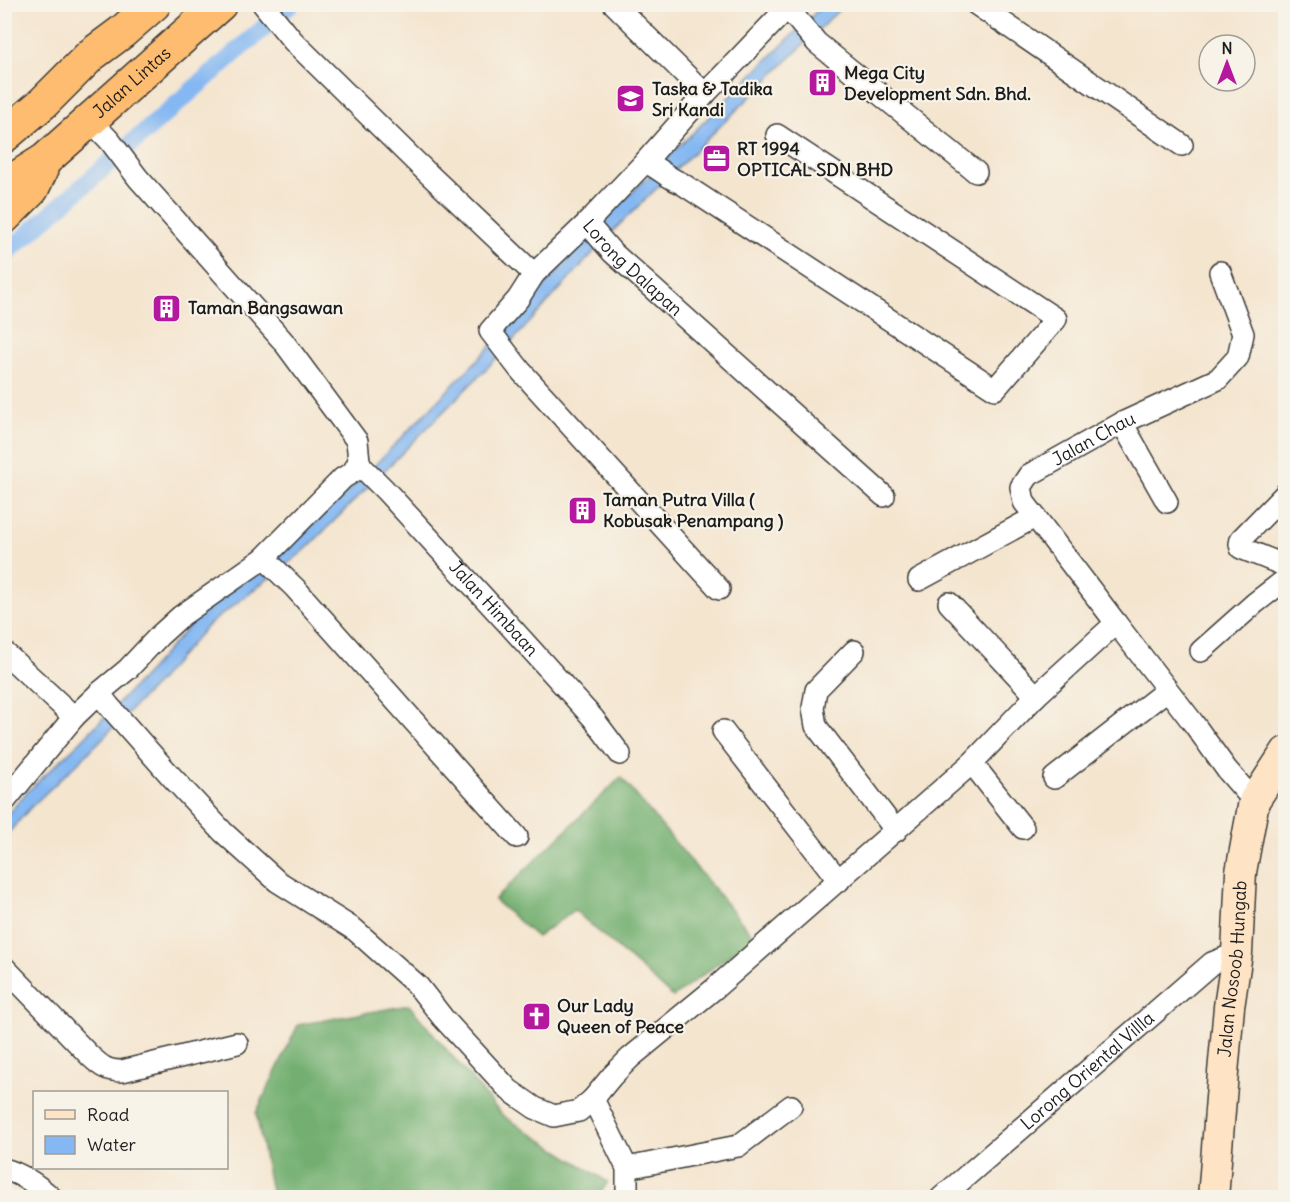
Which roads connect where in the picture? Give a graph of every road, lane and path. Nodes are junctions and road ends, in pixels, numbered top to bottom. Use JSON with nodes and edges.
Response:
{"nodes":[{"id":1,"x":148,"y":4,"type":"edge"},
{"id":2,"x":154,"y":4,"type":"edge"},
{"id":3,"x":220,"y":4,"type":"edge"},
{"id":4,"x":263,"y":4,"type":"edge"},
{"id":5,"x":614,"y":4,"type":"edge"},
{"id":6,"x":976,"y":4,"type":"edge"},
{"id":7,"x":787,"y":6,"type":"edge"},
{"id":8,"x":122,"y":32,"type":"junction"},
{"id":9,"x":705,"y":94,"type":"junction"},
{"id":10,"x":9,"y":130,"type":"edge"},
{"id":11,"x":100,"y":131,"type":"junction"},
{"id":12,"x":777,"y":135,"type":"dead end"},
{"id":13,"x":1182,"y":146,"type":"dead end"},
{"id":14,"x":45,"y":160,"type":"junction"},
{"id":15,"x":649,"y":164,"type":"junction"},
{"id":16,"x":976,"y":172,"type":"dead end"},
{"id":17,"x":4,"y":186,"type":"edge"},
{"id":18,"x":4,"y":217,"type":"edge"},
{"id":19,"x":587,"y":223,"type":"junction"},
{"id":20,"x":1220,"y":273,"type":"dead end"},
{"id":21,"x":534,"y":274,"type":"junction"},
{"id":22,"x":1122,"y":423,"type":"junction"},
{"id":23,"x":360,"y":464,"type":"junction"},
{"id":24,"x":1286,"y":493,"type":"edge"},
{"id":25,"x":884,"y":496,"type":"dead end"},
{"id":26,"x":1167,"y":502,"type":"dead end"},
{"id":27,"x":1035,"y":517,"type":"junction"},
{"id":28,"x":264,"y":558,"type":"junction"},
{"id":29,"x":1286,"y":566,"type":"edge"},
{"id":30,"x":1286,"y":579,"type":"edge"},
{"id":31,"x":919,"y":580,"type":"dead end"},
{"id":32,"x":719,"y":589,"type":"dead end"},
{"id":33,"x":949,"y":603,"type":"dead end"},
{"id":34,"x":1116,"y":623,"type":"junction"},
{"id":35,"x":854,"y":651,"type":"dead end"},
{"id":36,"x":1201,"y":651,"type":"dead end"},
{"id":37,"x":4,"y":652,"type":"edge"},
{"id":38,"x":1167,"y":690,"type":"junction"},
{"id":39,"x":1036,"y":696,"type":"junction"},
{"id":40,"x":104,"y":700,"type":"junction"},
{"id":41,"x":74,"y":717,"type":"junction"},
{"id":42,"x":723,"y":731,"type":"dead end"},
{"id":43,"x":1286,"y":752,"type":"edge"},
{"id":44,"x":620,"y":754,"type":"dead end"},
{"id":45,"x":972,"y":763,"type":"junction"},
{"id":46,"x":1054,"y":778,"type":"dead end"},
{"id":47,"x":1254,"y":801,"type":"junction"},
{"id":48,"x":4,"y":802,"type":"edge"},
{"id":49,"x":1023,"y":828,"type":"dead end"},
{"id":50,"x":896,"y":831,"type":"junction"},
{"id":51,"x":517,"y":837,"type":"dead end"},
{"id":52,"x":839,"y":881,"type":"junction"},
{"id":53,"x":1237,"y":953,"type":"junction"},
{"id":54,"x":4,"y":967,"type":"edge"},
{"id":55,"x":237,"y":1043,"type":"dead end"},
{"id":56,"x":592,"y":1099,"type":"junction"},
{"id":57,"x":791,"y":1106,"type":"dead end"},
{"id":58,"x":627,"y":1168,"type":"junction"},
{"id":59,"x":4,"y":1169,"type":"edge"},
{"id":60,"x":52,"y":1197,"type":"edge"},
{"id":61,"x":627,"y":1197,"type":"edge"},
{"id":62,"x":941,"y":1197,"type":"edge"},
{"id":63,"x":1213,"y":1197,"type":"edge"}],
"edges":[{"from":1,"to":8,"type":"street"},
{"from":2,"to":8,"type":"highway"},
{"from":3,"to":11,"type":"highway","name":"Jalan Lintas"},
{"from":4,"to":21,"type":"street"},
{"from":5,"to":9,"type":"street"},
{"from":6,"to":13,"type":"street"},
{"from":7,"to":9,"type":"street"},
{"from":7,"to":16,"type":"street"},
{"from":8,"to":10,"type":"highway"},
{"from":9,"to":15,"type":"street"},
{"from":11,"to":14,"type":"highway","name":"Jalan Lintas"},
{"from":11,"to":23,"type":"street"},
{"from":12,"to":15,"type":"street"},
{"from":14,"to":17,"type":"highway","name":"Jalan Lintas"},
{"from":14,"to":18,"type":"highway","name":"Jalan Lintas"},
{"from":15,"to":19,"type":"street"},
{"from":19,"to":21,"type":"street","name":"Lorong Dalapan"},
{"from":19,"to":25,"type":"street","name":"Lorong Dalapan"},
{"from":20,"to":22,"type":"street","name":"Jalan Chau"},
{"from":21,"to":32,"type":"street","name":"Lorong Dalapan"},
{"from":22,"to":26,"type":"street"},
{"from":22,"to":27,"type":"street","name":"Jalan Chau"},
{"from":23,"to":28,"type":"street"},
{"from":23,"to":44,"type":"street","name":"Jalan Himbaan"},
{"from":24,"to":29,"type":"street"},
{"from":27,"to":31,"type":"street"},
{"from":27,"to":34,"type":"street","name":"Jalan Chau"},
{"from":28,"to":40,"type":"street"},
{"from":28,"to":51,"type":"street"},
{"from":30,"to":36,"type":"street"},
{"from":33,"to":39,"type":"street"},
{"from":34,"to":38,"type":"street","name":"Jalan Chau"},
{"from":34,"to":39,"type":"street"},
{"from":35,"to":50,"type":"street"},
{"from":37,"to":41,"type":"street"},
{"from":38,"to":46,"type":"street"},
{"from":38,"to":47,"type":"street","name":"Jalan Chau"},
{"from":39,"to":45,"type":"street"},
{"from":40,"to":41,"type":"street"},
{"from":40,"to":56,"type":"street"},
{"from":41,"to":48,"type":"street"},
{"from":42,"to":52,"type":"street"},
{"from":43,"to":47,"type":"main road","name":"Jalan Nosoob Hungab"},
{"from":45,"to":49,"type":"street"},
{"from":45,"to":50,"type":"street"},
{"from":47,"to":53,"type":"main road","name":"Jalan Nosoob Hungab"},
{"from":50,"to":52,"type":"street"},
{"from":52,"to":56,"type":"street"},
{"from":53,"to":62,"type":"street","name":"Lorong Oriental Villla"},
{"from":53,"to":63,"type":"main road","name":"Jalan Nosoob Hungab"},
{"from":54,"to":55,"type":"street"},
{"from":56,"to":58,"type":"street"},
{"from":57,"to":58,"type":"street"},
{"from":58,"to":61,"type":"street"},
{"from":59,"to":60,"type":"street"}]}
